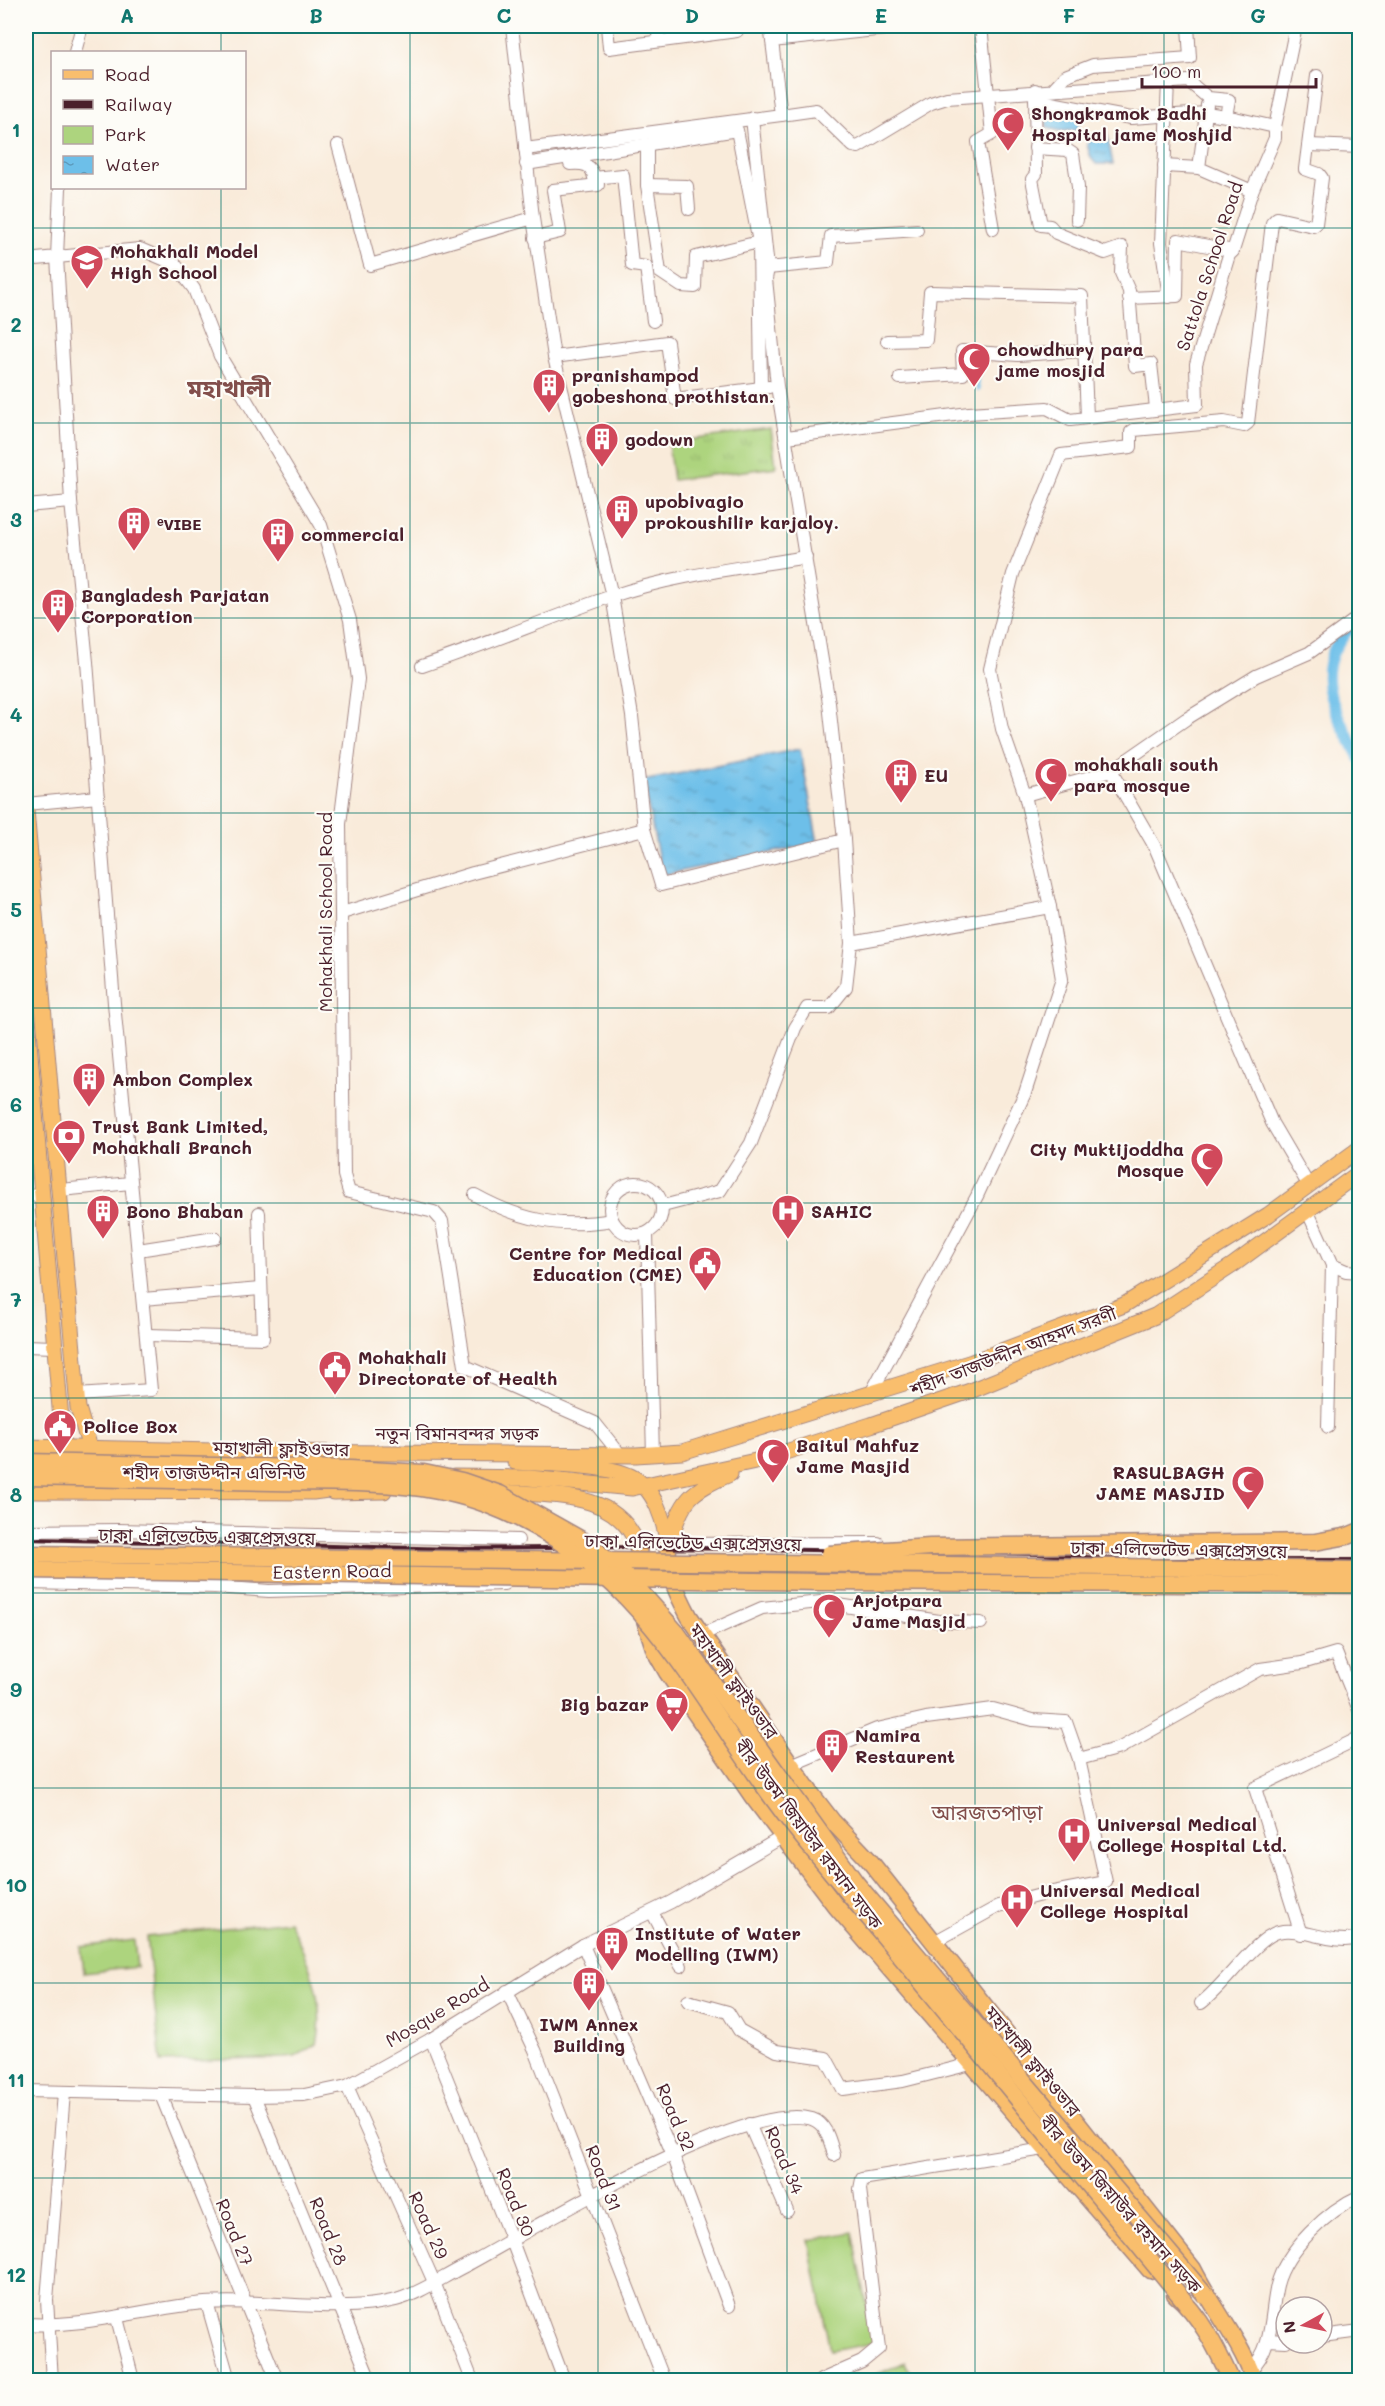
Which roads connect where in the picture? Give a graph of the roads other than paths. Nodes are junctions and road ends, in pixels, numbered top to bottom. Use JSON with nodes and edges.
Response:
{"nodes":[{"id":1,"x":82,"y":26,"type":"edge"},
{"id":2,"x":512,"y":26,"type":"edge"},
{"id":3,"x":607,"y":26,"type":"edge"},
{"id":4,"x":657,"y":26,"type":"edge"},
{"id":5,"x":736,"y":26,"type":"edge"},
{"id":6,"x":770,"y":26,"type":"edge"},
{"id":7,"x":913,"y":26,"type":"edge"},
{"id":8,"x":981,"y":26,"type":"edge"},
{"id":9,"x":1188,"y":26,"type":"edge"},
{"id":10,"x":1296,"y":26,"type":"edge"},
{"id":11,"x":696,"y":31,"type":"edge"},
{"id":12,"x":659,"y":41,"type":"junction"},
{"id":13,"x":772,"y":41,"type":"junction"},
{"id":14,"x":75,"y":51,"type":"edge"},
{"id":15,"x":1317,"y":76,"type":"dead end"},
{"id":16,"x":1168,"y":83,"type":"junction"},
{"id":17,"x":1052,"y":90,"type":"junction"},
{"id":18,"x":1035,"y":95,"type":"junction"},
{"id":19,"x":987,"y":97,"type":"junction"},
{"id":20,"x":1208,"y":98,"type":"junction"},
{"id":21,"x":1206,"y":113,"type":"junction"},
{"id":22,"x":781,"y":115,"type":"junction"},
{"id":23,"x":1167,"y":115,"type":"junction"},
{"id":24,"x":1226,"y":116,"type":"junction"},
{"id":25,"x":752,"y":118,"type":"junction"},
{"id":26,"x":1275,"y":127,"type":"junction"},
{"id":27,"x":338,"y":145,"type":"dead end"},
{"id":28,"x":1309,"y":145,"type":"junction"},
{"id":29,"x":647,"y":146,"type":"junction"},
{"id":30,"x":1359,"y":147,"type":"edge"},
{"id":31,"x":1035,"y":148,"type":"junction"},
{"id":32,"x":525,"y":149,"type":"junction"},
{"id":33,"x":526,"y":164,"type":"junction"},
{"id":34,"x":568,"y":165,"type":"dead end"},
{"id":35,"x":1164,"y":166,"type":"junction"},
{"id":36,"x":1199,"y":168,"type":"junction"},
{"id":37,"x":597,"y":178,"type":"junction"},
{"id":38,"x":647,"y":185,"type":"junction"},
{"id":39,"x":60,"y":189,"type":"edge"},
{"id":40,"x":1252,"y":191,"type":"junction"},
{"id":41,"x":689,"y":209,"type":"dead end"},
{"id":42,"x":532,"y":218,"type":"junction"},
{"id":43,"x":1077,"y":220,"type":"dead end"},
{"id":44,"x":993,"y":229,"type":"dead end"},
{"id":45,"x":917,"y":230,"type":"dead end"},
{"id":46,"x":535,"y":238,"type":"junction"},
{"id":47,"x":759,"y":242,"type":"junction"},
{"id":48,"x":1233,"y":250,"type":"junction"},
{"id":49,"x":57,"y":257,"type":"junction"},
{"id":50,"x":26,"y":260,"type":"edge"},
{"id":51,"x":768,"y":268,"type":"junction"},
{"id":52,"x":1169,"y":297,"type":"junction"},
{"id":53,"x":1129,"y":298,"type":"junction"},
{"id":54,"x":652,"y":321,"type":"dead end"},
{"id":55,"x":887,"y":341,"type":"dead end"},
{"id":56,"x":1083,"y":351,"type":"junction"},
{"id":57,"x":554,"y":357,"type":"junction"},
{"id":58,"x":900,"y":378,"type":"dead end"},
{"id":59,"x":777,"y":386,"type":"junction"},
{"id":60,"x":761,"y":388,"type":"junction"},
{"id":61,"x":1156,"y":408,"type":"junction"},
{"id":62,"x":1087,"y":417,"type":"junction"},
{"id":63,"x":787,"y":437,"type":"junction"},
{"id":64,"x":71,"y":502,"type":"junction"},
{"id":65,"x":26,"y":506,"type":"edge"},
{"id":66,"x":806,"y":557,"type":"junction"},
{"id":67,"x":612,"y":596,"type":"junction"},
{"id":68,"x":1359,"y":616,"type":"edge"},
{"id":69,"x":422,"y":666,"type":"dead end"},
{"id":70,"x":1111,"y":771,"type":"junction"},
{"id":71,"x":1025,"y":795,"type":"junction"},
{"id":72,"x":98,"y":797,"type":"junction"},
{"id":73,"x":26,"y":804,"type":"edge"},
{"id":74,"x":26,"y":810,"type":"edge"},
{"id":75,"x":644,"y":829,"type":"junction"},
{"id":76,"x":844,"y":840,"type":"junction"},
{"id":77,"x":1050,"y":907,"type":"junction"},
{"id":78,"x":342,"y":913,"type":"junction"},
{"id":79,"x":851,"y":943,"type":"junction"},
{"id":80,"x":26,"y":1007,"type":"edge"},
{"id":81,"x":27,"y":1035,"type":"edge"},
{"id":82,"x":1359,"y":1148,"type":"edge"},
{"id":83,"x":1359,"y":1172,"type":"edge"},
{"id":84,"x":130,"y":1183,"type":"junction"},
{"id":85,"x":1309,"y":1186,"type":"junction"},
{"id":86,"x":61,"y":1190,"type":"junction"},
{"id":87,"x":33,"y":1195,"type":"edge"},
{"id":88,"x":475,"y":1195,"type":"dead end"},
{"id":89,"x":663,"y":1206,"type":"junction"},
{"id":90,"x":1307,"y":1210,"type":"junction"},
{"id":91,"x":259,"y":1213,"type":"dead end"},
{"id":92,"x":612,"y":1220,"type":"junction"},
{"id":93,"x":647,"y":1234,"type":"junction"},
{"id":94,"x":215,"y":1238,"type":"dead end"},
{"id":95,"x":138,"y":1250,"type":"junction"},
{"id":96,"x":1332,"y":1265,"type":"junction"},
{"id":97,"x":1359,"y":1272,"type":"edge"},
{"id":98,"x":260,"y":1290,"type":"junction"},
{"id":99,"x":143,"y":1299,"type":"junction"},
{"id":100,"x":147,"y":1335,"type":"junction"},
{"id":101,"x":26,"y":1346,"type":"edge"},
{"id":102,"x":54,"y":1347,"type":"junction"},
{"id":103,"x":77,"y":1395,"type":"junction"},
{"id":104,"x":870,"y":1395,"type":"junction"},
{"id":105,"x":1328,"y":1427,"type":"dead end"},
{"id":106,"x":26,"y":1447,"type":"edge"},
{"id":107,"x":62,"y":1447,"type":"junction"},
{"id":108,"x":89,"y":1448,"type":"junction"},
{"id":109,"x":411,"y":1453,"type":"junction"},
{"id":110,"x":619,"y":1454,"type":"junction"},
{"id":111,"x":654,"y":1455,"type":"junction"},
{"id":112,"x":760,"y":1460,"type":"junction"},
{"id":113,"x":26,"y":1462,"type":"edge"},
{"id":114,"x":26,"y":1477,"type":"edge"},
{"id":115,"x":643,"y":1486,"type":"junction"},
{"id":116,"x":72,"y":1490,"type":"junction"},
{"id":117,"x":26,"y":1491,"type":"edge"},
{"id":118,"x":108,"y":1491,"type":"junction"},
{"id":119,"x":313,"y":1492,"type":"junction"},
{"id":120,"x":26,"y":1531,"type":"edge"},
{"id":121,"x":1359,"y":1531,"type":"edge"},
{"id":122,"x":519,"y":1540,"type":"dead end"},
{"id":123,"x":1359,"y":1541,"type":"edge"},
{"id":124,"x":638,"y":1547,"type":"joint"},
{"id":125,"x":669,"y":1552,"type":"junction"},
{"id":126,"x":26,"y":1554,"type":"edge"},
{"id":127,"x":790,"y":1562,"type":"junction"},
{"id":128,"x":26,"y":1570,"type":"edge"},
{"id":129,"x":1359,"y":1570,"type":"edge"},
{"id":130,"x":639,"y":1571,"type":"junction"},
{"id":131,"x":1359,"y":1580,"type":"edge"},
{"id":132,"x":26,"y":1583,"type":"edge"},
{"id":133,"x":1359,"y":1585,"type":"edge"},
{"id":134,"x":981,"y":1623,"type":"dead end"},
{"id":135,"x":701,"y":1635,"type":"junction"},
{"id":136,"x":1359,"y":1712,"type":"edge"},
{"id":137,"x":1359,"y":1735,"type":"edge"},
{"id":138,"x":1079,"y":1759,"type":"junction"},
{"id":139,"x":791,"y":1765,"type":"junction"},
{"id":140,"x":812,"y":1795,"type":"junction"},
{"id":141,"x":784,"y":1836,"type":"junction"},
{"id":142,"x":652,"y":1912,"type":"junction"},
{"id":143,"x":1301,"y":1934,"type":"junction"},
{"id":144,"x":1359,"y":1938,"type":"edge"},
{"id":145,"x":934,"y":1942,"type":"junction"},
{"id":146,"x":583,"y":1945,"type":"junction"},
{"id":147,"x":681,"y":1966,"type":"dead end"},
{"id":148,"x":507,"y":1991,"type":"junction"},
{"id":149,"x":688,"y":2001,"type":"dead end"},
{"id":150,"x":1201,"y":2003,"type":"dead end"},
{"id":151,"x":431,"y":2039,"type":"junction"},
{"id":152,"x":971,"y":2064,"type":"junction"},
{"id":153,"x":347,"y":2086,"type":"junction"},
{"id":154,"x":26,"y":2091,"type":"edge"},
{"id":155,"x":63,"y":2093,"type":"junction"},
{"id":156,"x":161,"y":2095,"type":"junction"},
{"id":157,"x":254,"y":2096,"type":"junction"},
{"id":158,"x":749,"y":2124,"type":"junction"},
{"id":159,"x":1044,"y":2149,"type":"junction"},
{"id":160,"x":673,"y":2155,"type":"junction"},
{"id":161,"x":834,"y":2156,"type":"dead end"},
{"id":162,"x":591,"y":2196,"type":"junction"},
{"id":163,"x":1359,"y":2196,"type":"edge"},
{"id":164,"x":787,"y":2211,"type":"dead end"},
{"id":165,"x":512,"y":2241,"type":"junction"},
{"id":166,"x":434,"y":2282,"type":"junction"},
{"id":167,"x":1206,"y":2296,"type":"junction"},
{"id":168,"x":207,"y":2303,"type":"junction"},
{"id":169,"x":1186,"y":2303,"type":"junction"},
{"id":170,"x":244,"y":2304,"type":"junction"},
{"id":171,"x":340,"y":2306,"type":"junction"},
{"id":172,"x":729,"y":2306,"type":"dead end"},
{"id":173,"x":117,"y":2318,"type":"junction"},
{"id":174,"x":26,"y":2324,"type":"edge"},
{"id":175,"x":51,"y":2326,"type":"junction"},
{"id":176,"x":1359,"y":2331,"type":"edge"},
{"id":177,"x":1334,"y":2334,"type":"edge"},
{"id":178,"x":1268,"y":2340,"type":"junction"},
{"id":179,"x":1274,"y":2340,"type":"edge"},
{"id":180,"x":1252,"y":2375,"type":"edge"},
{"id":181,"x":52,"y":2380,"type":"edge"},
{"id":182,"x":133,"y":2380,"type":"edge"},
{"id":183,"x":229,"y":2380,"type":"edge"},
{"id":184,"x":277,"y":2380,"type":"edge"},
{"id":185,"x":370,"y":2380,"type":"edge"},
{"id":186,"x":472,"y":2380,"type":"edge"},
{"id":187,"x":564,"y":2380,"type":"edge"},
{"id":188,"x":664,"y":2380,"type":"edge"},
{"id":189,"x":821,"y":2380,"type":"edge"},
{"id":190,"x":1231,"y":2380,"type":"edge"}],
"edges":[{"from":1,"to":14,"type":"street"},
{"from":2,"to":32,"type":"street"},
{"from":3,"to":12,"type":"street"},
{"from":4,"to":12,"type":"street"},
{"from":5,"to":11,"type":"street"},
{"from":6,"to":13,"type":"street"},
{"from":7,"to":13,"type":"street"},
{"from":8,"to":19,"type":"street"},
{"from":9,"to":17,"type":"street"},
{"from":10,"to":26,"type":"street","name":"Sattola School Road"},
{"from":11,"to":12,"type":"street"},
{"from":13,"to":22,"type":"street"},
{"from":15,"to":28,"type":"street"},
{"from":16,"to":17,"type":"street"},
{"from":16,"to":20,"type":"street"},
{"from":16,"to":23,"type":"street"},
{"from":17,"to":18,"type":"street"},
{"from":18,"to":19,"type":"street"},
{"from":18,"to":23,"type":"street"},
{"from":18,"to":31,"type":"street"},
{"from":19,"to":22,"type":"street"},
{"from":19,"to":44,"type":"street"},
{"from":20,"to":21,"type":"street"},
{"from":20,"to":24,"type":"street"},
{"from":21,"to":23,"type":"street"},
{"from":21,"to":24,"type":"street"},
{"from":21,"to":36,"type":"street"},
{"from":22,"to":25,"type":"street"},
{"from":23,"to":35,"type":"street"},
{"from":24,"to":26,"type":"street"},
{"from":25,"to":32,"type":"street"},
{"from":25,"to":51,"type":"street"},
{"from":26,"to":40,"type":"street","name":"Sattola School Road"},
{"from":27,"to":42,"type":"street"},
{"from":28,"to":30,"type":"street"},
{"from":28,"to":71,"type":"street"},
{"from":29,"to":33,"type":"street"},
{"from":29,"to":38,"type":"street"},
{"from":29,"to":47,"type":"street"},
{"from":31,"to":43,"type":"street"},
{"from":31,"to":53,"type":"street"},
{"from":32,"to":33,"type":"street"},
{"from":33,"to":42,"type":"street"},
{"from":34,"to":37,"type":"street"},
{"from":35,"to":36,"type":"street"},
{"from":35,"to":52,"type":"street"},
{"from":36,"to":40,"type":"street"},
{"from":37,"to":46,"type":"street"},
{"from":37,"to":54,"type":"street"},
{"from":38,"to":41,"type":"street"},
{"from":38,"to":47,"type":"street"},
{"from":39,"to":49,"type":"street"},
{"from":40,"to":48,"type":"street","name":"Sattola School Road"},
{"from":42,"to":46,"type":"street"},
{"from":45,"to":51,"type":"street"},
{"from":46,"to":57,"type":"street"},
{"from":47,"to":60,"type":"street"},
{"from":48,"to":52,"type":"street"},
{"from":48,"to":61,"type":"street","name":"Sattola School Road"},
{"from":49,"to":50,"type":"street","name":"Mohakhali School Road"},
{"from":49,"to":64,"type":"street"},
{"from":49,"to":78,"type":"street","name":"Mohakhali School Road"},
{"from":51,"to":59,"type":"street"},
{"from":52,"to":53,"type":"street"},
{"from":53,"to":61,"type":"street"},
{"from":55,"to":56,"type":"street"},
{"from":56,"to":58,"type":"street"},
{"from":56,"to":62,"type":"street"},
{"from":57,"to":60,"type":"street"},
{"from":57,"to":67,"type":"street"},
{"from":59,"to":60,"type":"street"},
{"from":59,"to":63,"type":"street"},
{"from":61,"to":62,"type":"street","name":"Sattola School Road"},
{"from":62,"to":63,"type":"street","name":"Sattola School Road"},
{"from":63,"to":66,"type":"street"},
{"from":64,"to":65,"type":"street"},
{"from":64,"to":72,"type":"street"},
{"from":66,"to":67,"type":"street"},
{"from":66,"to":76,"type":"street"},
{"from":67,"to":69,"type":"street"},
{"from":67,"to":75,"type":"street"},
{"from":68,"to":70,"type":"street"},
{"from":70,"to":71,"type":"street"},
{"from":70,"to":85,"type":"street"},
{"from":71,"to":77,"type":"street"},
{"from":72,"to":73,"type":"street"},
{"from":72,"to":84,"type":"street"},
{"from":74,"to":86,"type":"main road"},
{"from":75,"to":76,"type":"street"},
{"from":75,"to":78,"type":"street"},
{"from":76,"to":79,"type":"street"},
{"from":77,"to":79,"type":"street"},
{"from":77,"to":104,"type":"street"},
{"from":78,"to":110,"type":"street","name":"Mohakhali School Road"},
{"from":79,"to":89,"type":"street"},
{"from":80,"to":81,"type":"main road"},
{"from":81,"to":87,"type":"main road"},
{"from":82,"to":85,"type":"main road","name":"শহীদ তাজউদ্দীন আহমদ সরণী"},
{"from":83,"to":90,"type":"main road","name":"শহীদ তাজউদ্দীন আহমদ সরণী"},
{"from":84,"to":86,"type":"street"},
{"from":84,"to":95,"type":"street"},
{"from":85,"to":104,"type":"main road","name":"শহীদ তাজউদ্দীন আহমদ সরণী"},
{"from":86,"to":103,"type":"main road"},
{"from":87,"to":102,"type":"main road"},
{"from":88,"to":92,"type":"street"},
{"from":89,"to":92,"type":"street"},
{"from":89,"to":93,"type":"street"},
{"from":90,"to":96,"type":"street"},
{"from":90,"to":112,"type":"main road","name":"শহীদ তাজউদ্দীন আহমদ সরণী"},
{"from":91,"to":98,"type":"street"},
{"from":92,"to":93,"type":"street"},
{"from":93,"to":111,"type":"street"},
{"from":94,"to":95,"type":"street"},
{"from":95,"to":99,"type":"street"},
{"from":96,"to":97,"type":"street"},
{"from":96,"to":105,"type":"street"},
{"from":98,"to":99,"type":"street"},
{"from":98,"to":100,"type":"street"},
{"from":99,"to":100,"type":"street"},
{"from":100,"to":103,"type":"street"},
{"from":101,"to":102,"type":"street"},
{"from":102,"to":107,"type":"main road"},
{"from":103,"to":108,"type":"main road"},
{"from":104,"to":111,"type":"main road","name":"শহীদ তাজউদ্দীন আহমদ সরণী"},
{"from":106,"to":107,"type":"main road","name":"নতুন বিমানবন্দর সড়ক"},
{"from":107,"to":108,"type":"main road","name":"নতুন বিমানবন্দর সড়ক"},
{"from":107,"to":116,"type":"main road"},
{"from":108,"to":109,"type":"main road","name":"নতুন বিমানবন্দর সড়ক"},
{"from":108,"to":118,"type":"main road"},
{"from":109,"to":110,"type":"main road","name":"নতুন বিমানবন্দর সড়ক"},
{"from":109,"to":115,"type":"main road"},
{"from":110,"to":111,"type":"main road","name":"নতুন বিমানবন্দর সড়ক"},
{"from":112,"to":115,"type":"main road","name":"শহীদ তাজউদ্দীন আহমদ সরণী"},
{"from":112,"to":125,"type":"main road"},
{"from":113,"to":167,"type":"highway","name":"মহাখালী ফ্লাইওভার","bridge":true},
{"from":114,"to":169,"type":"highway","name":"মহাখালী ফ্লাইওভার","bridge":true},
{"from":115,"to":119,"type":"main road","name":"শহীদ তাজউদ্দীন এভিনিউ"},
{"from":115,"to":125,"type":"main road","name":"বীর উত্তম জিয়াউর রহমান সড়ক"},
{"from":116,"to":117,"type":"main road"},
{"from":116,"to":118,"type":"main road"},
{"from":118,"to":119,"type":"main road","name":"শহীদ তাজউদ্দীন এভিনিউ"},
{"from":119,"to":124,"type":"main road","name":"বীর উত্তম জিয়াউর রহমান সড়ক"},
{"from":120,"to":122,"type":"street"},
{"from":121,"to":127,"type":"highway","bridge":true},
{"from":123,"to":125,"type":"street"},
{"from":124,"to":130,"type":"highway","name":"বীর উত্তম জিয়াউর রহমান সড়ক"},
{"from":125,"to":131,"type":"street"},
{"from":125,"to":135,"type":"highway","name":"বীর উত্তম জিয়াউর রহমান সড়ক"},
{"from":126,"to":127,"type":"highway","name":"ঢাকা এলিভেটেড এক্সপ্রেসওয়ে","bridge":true},
{"from":127,"to":129,"type":"highway","name":"ঢাকা এলিভেটেড এক্সপ্রেসওয়ে","bridge":true},
{"from":128,"to":133,"type":"highway","name":"ঢাকা এলিভেটেড এক্সপ্রেসওয়ে","bridge":true},
{"from":130,"to":132,"type":"street","name":"Eastern Road"},
{"from":130,"to":141,"type":"highway","name":"বীর উত্তম জিয়াউর রহমান সড়ক"},
{"from":134,"to":135,"type":"street"},
{"from":135,"to":139,"type":"highway","name":"বীর উত্তম জিয়াউর রহমান সড়ক"},
{"from":136,"to":138,"type":"street"},
{"from":137,"to":143,"type":"street"},
{"from":138,"to":139,"type":"street"},
{"from":138,"to":145,"type":"street"},
{"from":139,"to":140,"type":"highway","name":"বীর উত্তম জিয়াউর রহমান সড়ক"},
{"from":140,"to":141,"type":"street","name":"Mosque Road"},
{"from":140,"to":145,"type":"highway","name":"বীর উত্তম জিয়াউর রহমান সড়ক"},
{"from":141,"to":142,"type":"street","name":"Mosque Road"},
{"from":141,"to":152,"type":"highway","name":"বীর উত্তম জিয়াউর রহমান সড়ক"},
{"from":142,"to":146,"type":"street","name":"Mosque Road"},
{"from":142,"to":147,"type":"street"},
{"from":143,"to":144,"type":"street"},
{"from":143,"to":150,"type":"street"},
{"from":145,"to":167,"type":"highway","name":"বীর উত্তম জিয়াউর রহমান সড়ক"},
{"from":146,"to":148,"type":"street","name":"Mosque Road"},
{"from":146,"to":160,"type":"street","name":"Road 32"},
{"from":148,"to":151,"type":"street","name":"Mosque Road"},
{"from":148,"to":162,"type":"street","name":"Road 31"},
{"from":149,"to":152,"type":"street"},
{"from":151,"to":153,"type":"street","name":"Mosque Road"},
{"from":151,"to":165,"type":"street","name":"Road 30"},
{"from":152,"to":159,"type":"highway","name":"বীর উত্তম জিয়াউর রহমান সড়ক"},
{"from":153,"to":157,"type":"street","name":"Mosque Road"},
{"from":153,"to":166,"type":"street","name":"Road 29"},
{"from":154,"to":155,"type":"street","name":"Mosque Road"},
{"from":155,"to":156,"type":"street","name":"Mosque Road"},
{"from":155,"to":175,"type":"street"},
{"from":156,"to":157,"type":"street","name":"Mosque Road"},
{"from":156,"to":170,"type":"street","name":"Road 27"},
{"from":157,"to":171,"type":"street","name":"Road 28"},
{"from":158,"to":160,"type":"street"},
{"from":158,"to":161,"type":"street"},
{"from":158,"to":164,"type":"street","name":"Road 34"},
{"from":159,"to":169,"type":"highway","name":"বীর উত্তম জিয়াউর রহমান সড়ক"},
{"from":159,"to":189,"type":"street"},
{"from":160,"to":162,"type":"street"},
{"from":160,"to":172,"type":"street","name":"Road 32"},
{"from":162,"to":165,"type":"street"},
{"from":162,"to":188,"type":"street","name":"Road 31"},
{"from":163,"to":178,"type":"street"},
{"from":165,"to":166,"type":"street"},
{"from":165,"to":187,"type":"street","name":"Road 30"},
{"from":166,"to":171,"type":"street"},
{"from":166,"to":186,"type":"street","name":"Road 29"},
{"from":167,"to":180,"type":"highway","name":"বীর উত্তম জিয়াউর রহমান সড়ক"},
{"from":168,"to":170,"type":"street"},
{"from":168,"to":173,"type":"street"},
{"from":168,"to":183,"type":"street"},
{"from":169,"to":190,"type":"highway","name":"বীর উত্তম জিয়াউর রহমান সড়ক"},
{"from":170,"to":171,"type":"street"},
{"from":170,"to":184,"type":"street","name":"Road 27"},
{"from":171,"to":185,"type":"street","name":"Road 28"},
{"from":173,"to":175,"type":"street"},
{"from":173,"to":182,"type":"street"},
{"from":174,"to":175,"type":"street"},
{"from":175,"to":181,"type":"street"},
{"from":176,"to":177,"type":"street"},
{"from":178,"to":179,"type":"street"},
{"from":178,"to":180,"type":"street"}]}
